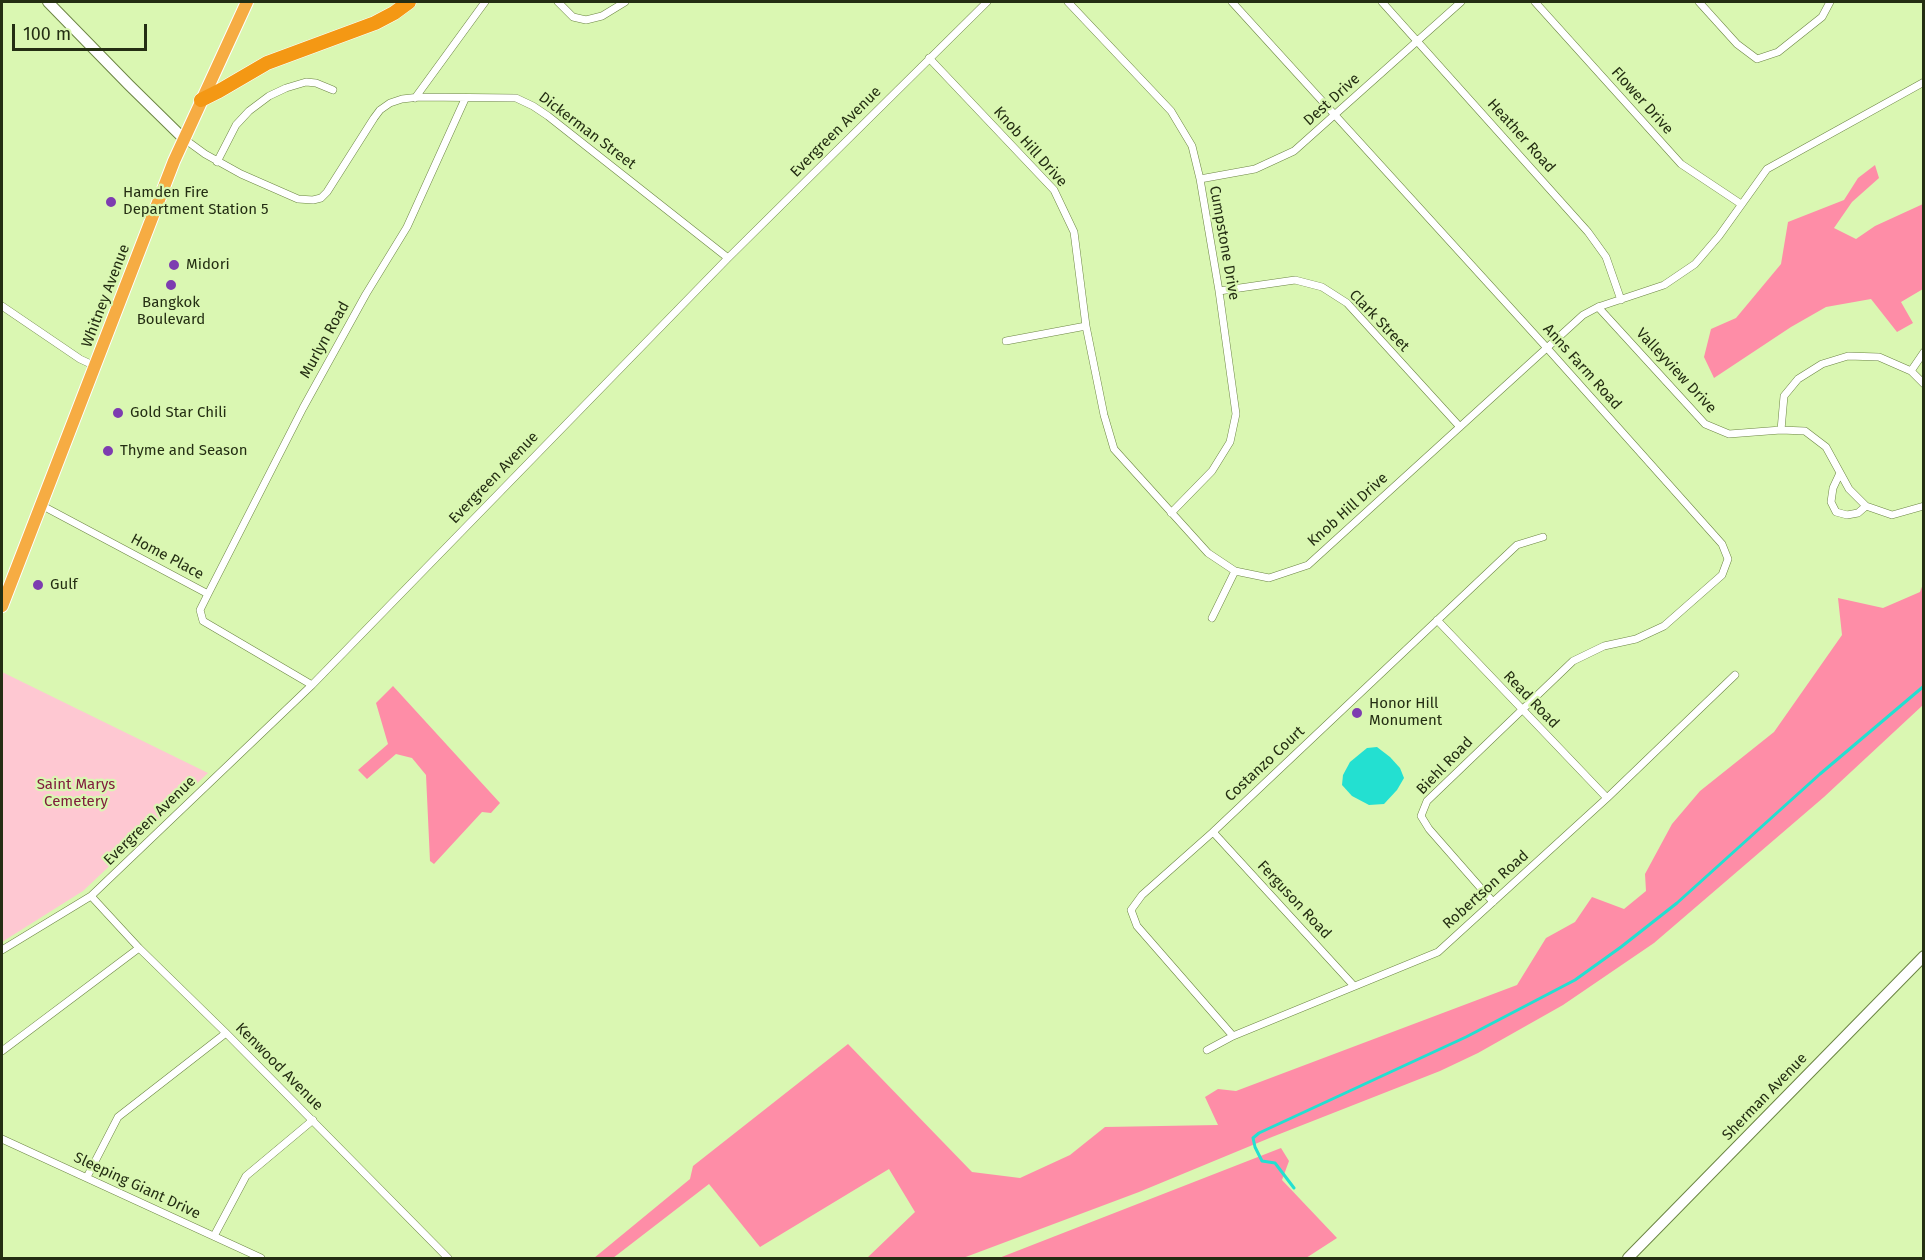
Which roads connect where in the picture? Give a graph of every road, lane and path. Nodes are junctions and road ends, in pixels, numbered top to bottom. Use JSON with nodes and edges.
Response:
{"nodes":[{"id":1,"x":48,"y":2,"type":"edge"},
{"id":2,"x":247,"y":2,"type":"edge"},
{"id":3,"x":409,"y":2,"type":"edge"},
{"id":4,"x":485,"y":2,"type":"edge"},
{"id":5,"x":558,"y":2,"type":"edge"},
{"id":6,"x":625,"y":2,"type":"edge"},
{"id":7,"x":987,"y":2,"type":"edge"},
{"id":8,"x":1068,"y":2,"type":"edge"},
{"id":9,"x":1233,"y":2,"type":"edge"},
{"id":10,"x":1382,"y":2,"type":"edge"},
{"id":11,"x":1461,"y":2,"type":"edge"},
{"id":12,"x":1535,"y":2,"type":"edge"},
{"id":13,"x":1699,"y":2,"type":"edge"},
{"id":14,"x":1830,"y":2,"type":"edge"},
{"id":15,"x":1418,"y":40,"type":"junction"},
{"id":16,"x":929,"y":58,"type":"junction"},
{"id":17,"x":1923,"y":82,"type":"edge"},
{"id":18,"x":333,"y":90,"type":"dead end"},
{"id":19,"x":415,"y":98,"type":"junction"},
{"id":20,"x":465,"y":99,"type":"junction"},
{"id":21,"x":201,"y":100,"type":"junction"},
{"id":22,"x":1336,"y":115,"type":"junction"},
{"id":23,"x":183,"y":138,"type":"junction"},
{"id":24,"x":217,"y":162,"type":"junction"},
{"id":25,"x":1200,"y":179,"type":"junction"},
{"id":26,"x":1741,"y":204,"type":"junction"},
{"id":27,"x":728,"y":258,"type":"junction"},
{"id":28,"x":1219,"y":291,"type":"junction"},
{"id":29,"x":1621,"y":300,"type":"junction"},
{"id":30,"x":2,"y":306,"type":"edge"},
{"id":31,"x":1598,"y":307,"type":"junction"},
{"id":32,"x":1086,"y":326,"type":"junction"},
{"id":33,"x":1006,"y":341,"type":"dead end"},
{"id":34,"x":1547,"y":348,"type":"junction"},
{"id":35,"x":1923,"y":352,"type":"edge"},
{"id":36,"x":95,"y":366,"type":"junction"},
{"id":37,"x":1911,"y":371,"type":"junction"},
{"id":38,"x":1923,"y":384,"type":"edge"},
{"id":39,"x":1460,"y":427,"type":"junction"},
{"id":40,"x":1781,"y":430,"type":"junction"},
{"id":41,"x":1840,"y":473,"type":"junction"},
{"id":42,"x":41,"y":505,"type":"junction"},
{"id":43,"x":1866,"y":506,"type":"junction"},
{"id":44,"x":1923,"y":506,"type":"edge"},
{"id":45,"x":1171,"y":513,"type":"junction"},
{"id":46,"x":1543,"y":537,"type":"dead end"},
{"id":47,"x":1235,"y":571,"type":"junction"},
{"id":48,"x":208,"y":594,"type":"junction"},
{"id":49,"x":2,"y":606,"type":"edge"},
{"id":50,"x":1212,"y":618,"type":"dead end"},
{"id":51,"x":1437,"y":620,"type":"junction"},
{"id":52,"x":1735,"y":675,"type":"dead end"},
{"id":53,"x":312,"y":685,"type":"junction"},
{"id":54,"x":1521,"y":709,"type":"junction"},
{"id":55,"x":1607,"y":798,"type":"junction"},
{"id":56,"x":1213,"y":832,"type":"junction"},
{"id":57,"x":91,"y":896,"type":"junction"},
{"id":58,"x":1493,"y":902,"type":"junction"},
{"id":59,"x":139,"y":948,"type":"junction"},
{"id":60,"x":2,"y":950,"type":"edge"},
{"id":61,"x":1923,"y":956,"type":"edge"},
{"id":62,"x":1354,"y":986,"type":"junction"},
{"id":63,"x":226,"y":1033,"type":"junction"},
{"id":64,"x":1233,"y":1036,"type":"junction"},
{"id":65,"x":1206,"y":1050,"type":"dead end"},
{"id":66,"x":2,"y":1051,"type":"edge"},
{"id":67,"x":313,"y":1120,"type":"junction"},
{"id":68,"x":2,"y":1138,"type":"edge"},
{"id":69,"x":87,"y":1177,"type":"junction"},
{"id":70,"x":214,"y":1236,"type":"junction"},
{"id":71,"x":256,"y":1257,"type":"edge"},
{"id":72,"x":448,"y":1258,"type":"edge"},
{"id":73,"x":1628,"y":1258,"type":"edge"}],
"edges":[{"from":1,"to":23,"type":"main road"},
{"from":2,"to":21,"type":"highway","name":"Whitney Avenue"},
{"from":3,"to":21,"type":"highway"},
{"from":4,"to":19,"type":"street"},
{"from":5,"to":6,"type":"street"},
{"from":7,"to":16,"type":"street","name":"Evergreen Avenue"},
{"from":8,"to":25,"type":"street","name":"Cumpstone Drive"},
{"from":9,"to":22,"type":"street","name":"Anns Farm Road"},
{"from":10,"to":15,"type":"street","name":"Heather Road"},
{"from":11,"to":15,"type":"street","name":"Dest Drive"},
{"from":12,"to":26,"type":"street","name":"Flower Drive"},
{"from":13,"to":14,"type":"street"},
{"from":15,"to":22,"type":"street","name":"Dest Drive"},
{"from":15,"to":29,"type":"street","name":"Heather Road"},
{"from":16,"to":27,"type":"street","name":"Evergreen Avenue"},
{"from":16,"to":32,"type":"street","name":"Knob Hill Drive"},
{"from":17,"to":26,"type":"street","name":"Knob Hill Drive"},
{"from":18,"to":24,"type":"street"},
{"from":19,"to":20,"type":"street","name":"Dickerman Street"},
{"from":19,"to":24,"type":"street","name":"Dickerman Street"},
{"from":20,"to":27,"type":"street","name":"Dickerman Street"},
{"from":20,"to":48,"type":"street","name":"Murlyn Road"},
{"from":21,"to":23,"type":"highway","name":"Whitney Avenue"},
{"from":22,"to":25,"type":"street","name":"Dest Drive"},
{"from":22,"to":34,"type":"street","name":"Anns Farm Road"},
{"from":23,"to":24,"type":"street","name":"Dickerman Street"},
{"from":23,"to":36,"type":"highway","name":"Whitney Avenue"},
{"from":25,"to":28,"type":"street","name":"Cumpstone Drive"},
{"from":26,"to":29,"type":"street","name":"Knob Hill Drive"},
{"from":27,"to":53,"type":"street","name":"Evergreen Avenue"},
{"from":28,"to":39,"type":"street","name":"Clark Street"},
{"from":28,"to":45,"type":"street","name":"Cumpstone Drive"},
{"from":29,"to":31,"type":"street","name":"Knob Hill Drive"},
{"from":30,"to":36,"type":"street"},
{"from":31,"to":34,"type":"street","name":"Knob Hill Drive"},
{"from":31,"to":40,"type":"street","name":"Valleyview Drive"},
{"from":32,"to":33,"type":"street"},
{"from":32,"to":45,"type":"street","name":"Knob Hill Drive"},
{"from":34,"to":39,"type":"street","name":"Knob Hill Drive"},
{"from":34,"to":54,"type":"street","name":"Anns Farm Road"},
{"from":35,"to":37,"type":"street"},
{"from":36,"to":42,"type":"highway","name":"Whitney Avenue"},
{"from":37,"to":38,"type":"street"},
{"from":37,"to":40,"type":"street"},
{"from":39,"to":47,"type":"street","name":"Knob Hill Drive"},
{"from":40,"to":41,"type":"street","name":"Valleyview Drive"},
{"from":41,"to":43,"type":"street","name":"Valleyview Drive"},
{"from":41,"to":43,"type":"street"},
{"from":42,"to":48,"type":"street","name":"Home Place"},
{"from":42,"to":49,"type":"highway","name":"Whitney Avenue"},
{"from":43,"to":44,"type":"street"},
{"from":45,"to":47,"type":"street","name":"Knob Hill Drive"},
{"from":46,"to":51,"type":"street","name":"Costanzo Court"},
{"from":47,"to":50,"type":"street"},
{"from":48,"to":53,"type":"street","name":"Home Place"},
{"from":51,"to":54,"type":"street","name":"Read Road"},
{"from":51,"to":56,"type":"street","name":"Costanzo Court"},
{"from":52,"to":55,"type":"street","name":"Robertson Road"},
{"from":53,"to":57,"type":"street","name":"Evergreen Avenue"},
{"from":54,"to":55,"type":"street","name":"Read Road"},
{"from":54,"to":58,"type":"street","name":"Biehl Road"},
{"from":55,"to":58,"type":"street","name":"Robertson Road"},
{"from":56,"to":62,"type":"street","name":"Ferguson Road"},
{"from":56,"to":64,"type":"street","name":"Costanzo Court"},
{"from":57,"to":59,"type":"street","name":"Kenwood Avenue"},
{"from":57,"to":60,"type":"street","name":"Evergreen Avenue"},
{"from":58,"to":62,"type":"street","name":"Robertson Road"},
{"from":59,"to":63,"type":"street","name":"Kenwood Avenue"},
{"from":59,"to":66,"type":"street"},
{"from":61,"to":73,"type":"main road","name":"Sherman Avenue"},
{"from":62,"to":64,"type":"street","name":"Robertson Road"},
{"from":63,"to":67,"type":"street","name":"Kenwood Avenue"},
{"from":63,"to":69,"type":"street"},
{"from":64,"to":65,"type":"street","name":"Robertson Road"},
{"from":67,"to":70,"type":"street"},
{"from":67,"to":72,"type":"street","name":"Kenwood Avenue"},
{"from":68,"to":69,"type":"street","name":"Sleeping Giant Drive"},
{"from":69,"to":70,"type":"street","name":"Sleeping Giant Drive"},
{"from":70,"to":71,"type":"street","name":"Sleeping Giant Drive"}]}
